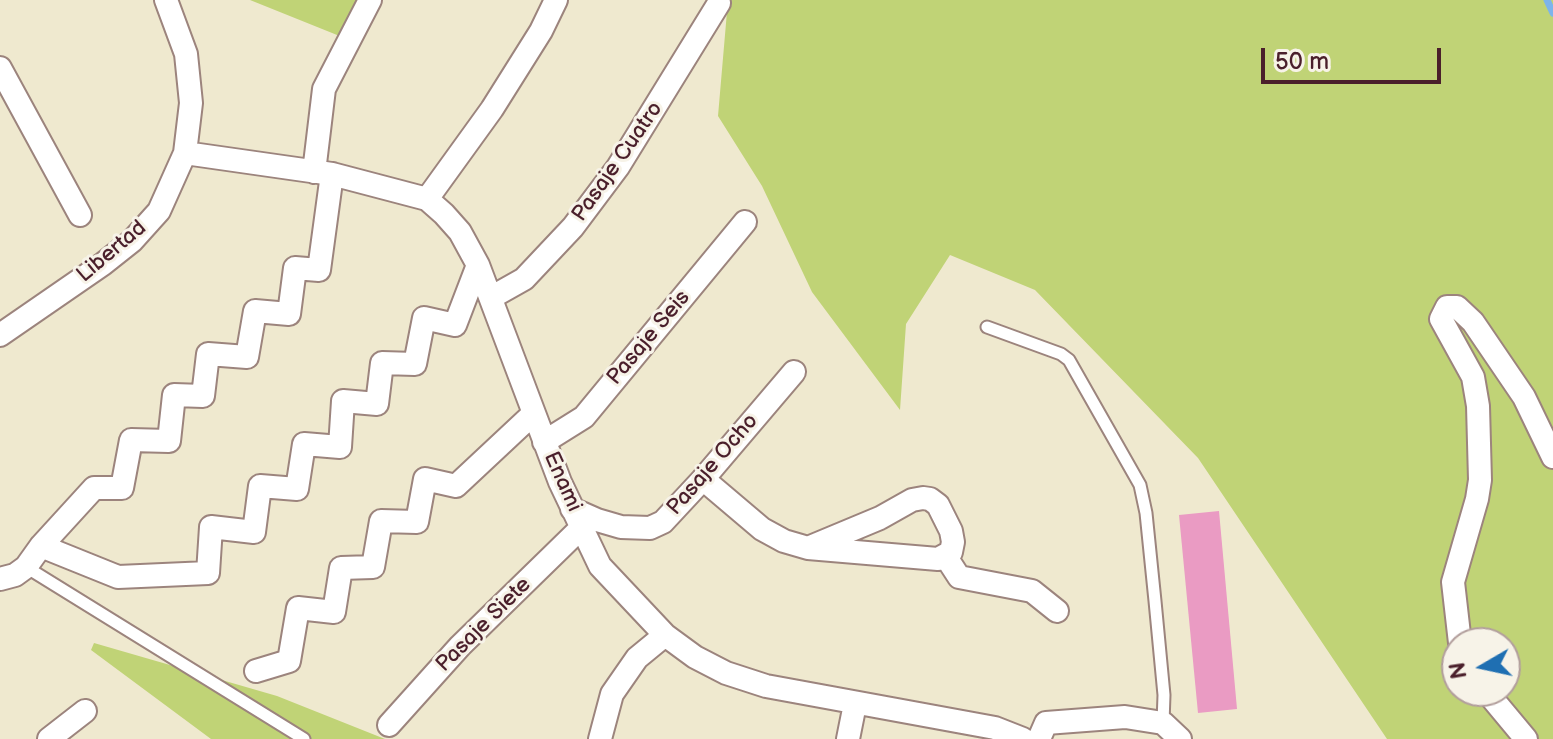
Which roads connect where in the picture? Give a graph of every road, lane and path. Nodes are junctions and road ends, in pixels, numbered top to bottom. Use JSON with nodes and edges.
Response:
{"nodes":[{"id":1,"x":166,"y":0,"type":"edge"},
{"id":2,"x":370,"y":0,"type":"edge"},
{"id":3,"x":556,"y":0,"type":"edge"},
{"id":4,"x":719,"y":3,"type":"dead end"},
{"id":5,"x":0,"y":68,"type":"edge"},
{"id":6,"x":185,"y":153,"type":"junction"},
{"id":7,"x":323,"y":173,"type":"junction"},
{"id":8,"x":427,"y":199,"type":"junction"},
{"id":9,"x":80,"y":215,"type":"dead end"},
{"id":10,"x":745,"y":222,"type":"dead end"},
{"id":11,"x":478,"y":265,"type":"junction"},
{"id":12,"x":492,"y":297,"type":"junction"},
{"id":13,"x":987,"y":327,"type":"dead end"},
{"id":14,"x":0,"y":335,"type":"edge"},
{"id":15,"x":794,"y":372,"type":"dead end"},
{"id":16,"x":533,"y":414,"type":"junction"},
{"id":17,"x":544,"y":442,"type":"junction"},
{"id":18,"x":1553,"y":457,"type":"edge"},
{"id":19,"x":703,"y":479,"type":"junction"},
{"id":20,"x":577,"y":518,"type":"junction"},
{"id":21,"x":41,"y":546,"type":"junction"},
{"id":22,"x":808,"y":548,"type":"junction"},
{"id":23,"x":946,"y":557,"type":"junction"},
{"id":24,"x":26,"y":567,"type":"junction"},
{"id":25,"x":0,"y":579,"type":"edge"},
{"id":26,"x":1057,"y":611,"type":"dead end"},
{"id":27,"x":1458,"y":627,"type":"edge"},
{"id":28,"x":665,"y":635,"type":"junction"},
{"id":29,"x":256,"y":671,"type":"dead end"},
{"id":30,"x":855,"y":704,"type":"junction"},
{"id":31,"x":1499,"y":707,"type":"edge"},
{"id":32,"x":85,"y":711,"type":"dead end"},
{"id":33,"x":1125,"y":717,"type":"junction"},
{"id":34,"x":1163,"y":723,"type":"junction"},
{"id":35,"x":389,"y":725,"type":"dead end"},
{"id":36,"x":49,"y":739,"type":"edge"},
{"id":37,"x":304,"y":739,"type":"edge"},
{"id":38,"x":600,"y":739,"type":"edge"},
{"id":39,"x":848,"y":739,"type":"edge"},
{"id":40,"x":1023,"y":739,"type":"edge"},
{"id":41,"x":1039,"y":739,"type":"edge"},
{"id":42,"x":1116,"y":739,"type":"edge"},
{"id":43,"x":1180,"y":739,"type":"edge"},
{"id":44,"x":1526,"y":739,"type":"edge"}],
"edges":[{"from":1,"to":6,"type":"street","name":"Libertad"},
{"from":2,"to":7,"type":"street"},
{"from":3,"to":8,"type":"street"},
{"from":4,"to":12,"type":"street","name":"Pasaje Cuatro"},
{"from":5,"to":9,"type":"street"},
{"from":6,"to":7,"type":"street","name":"Enami"},
{"from":6,"to":14,"type":"street","name":"Libertad"},
{"from":7,"to":8,"type":"street","name":"Enami"},
{"from":7,"to":21,"type":"street"},
{"from":8,"to":11,"type":"street","name":"Enami"},
{"from":10,"to":17,"type":"street","name":"Pasaje Seis"},
{"from":11,"to":12,"type":"street","name":"Enami"},
{"from":11,"to":21,"type":"street"},
{"from":12,"to":16,"type":"street","name":"Enami"},
{"from":13,"to":34,"type":"lane"},
{"from":15,"to":19,"type":"street","name":"Pasaje Ocho"},
{"from":16,"to":17,"type":"street","name":"Enami"},
{"from":16,"to":29,"type":"street"},
{"from":17,"to":20,"type":"street","name":"Enami"},
{"from":18,"to":27,"type":"street"},
{"from":19,"to":20,"type":"street","name":"Pasaje Ocho"},
{"from":19,"to":22,"type":"street"},
{"from":20,"to":28,"type":"street","name":"Enami"},
{"from":20,"to":35,"type":"street","name":"Pasaje Siete"},
{"from":21,"to":24,"type":"street"},
{"from":22,"to":23,"type":"street"},
{"from":22,"to":23,"type":"street"},
{"from":23,"to":26,"type":"street"},
{"from":24,"to":25,"type":"street"},
{"from":24,"to":37,"type":"lane"},
{"from":28,"to":30,"type":"street","name":"Enami"},
{"from":28,"to":38,"type":"street"},
{"from":30,"to":39,"type":"street"},
{"from":30,"to":40,"type":"street","name":"Enami"},
{"from":31,"to":44,"type":"street"},
{"from":32,"to":36,"type":"street"},
{"from":33,"to":34,"type":"street"},
{"from":33,"to":41,"type":"street"},
{"from":33,"to":42,"type":"street"},
{"from":34,"to":43,"type":"street"}]}
